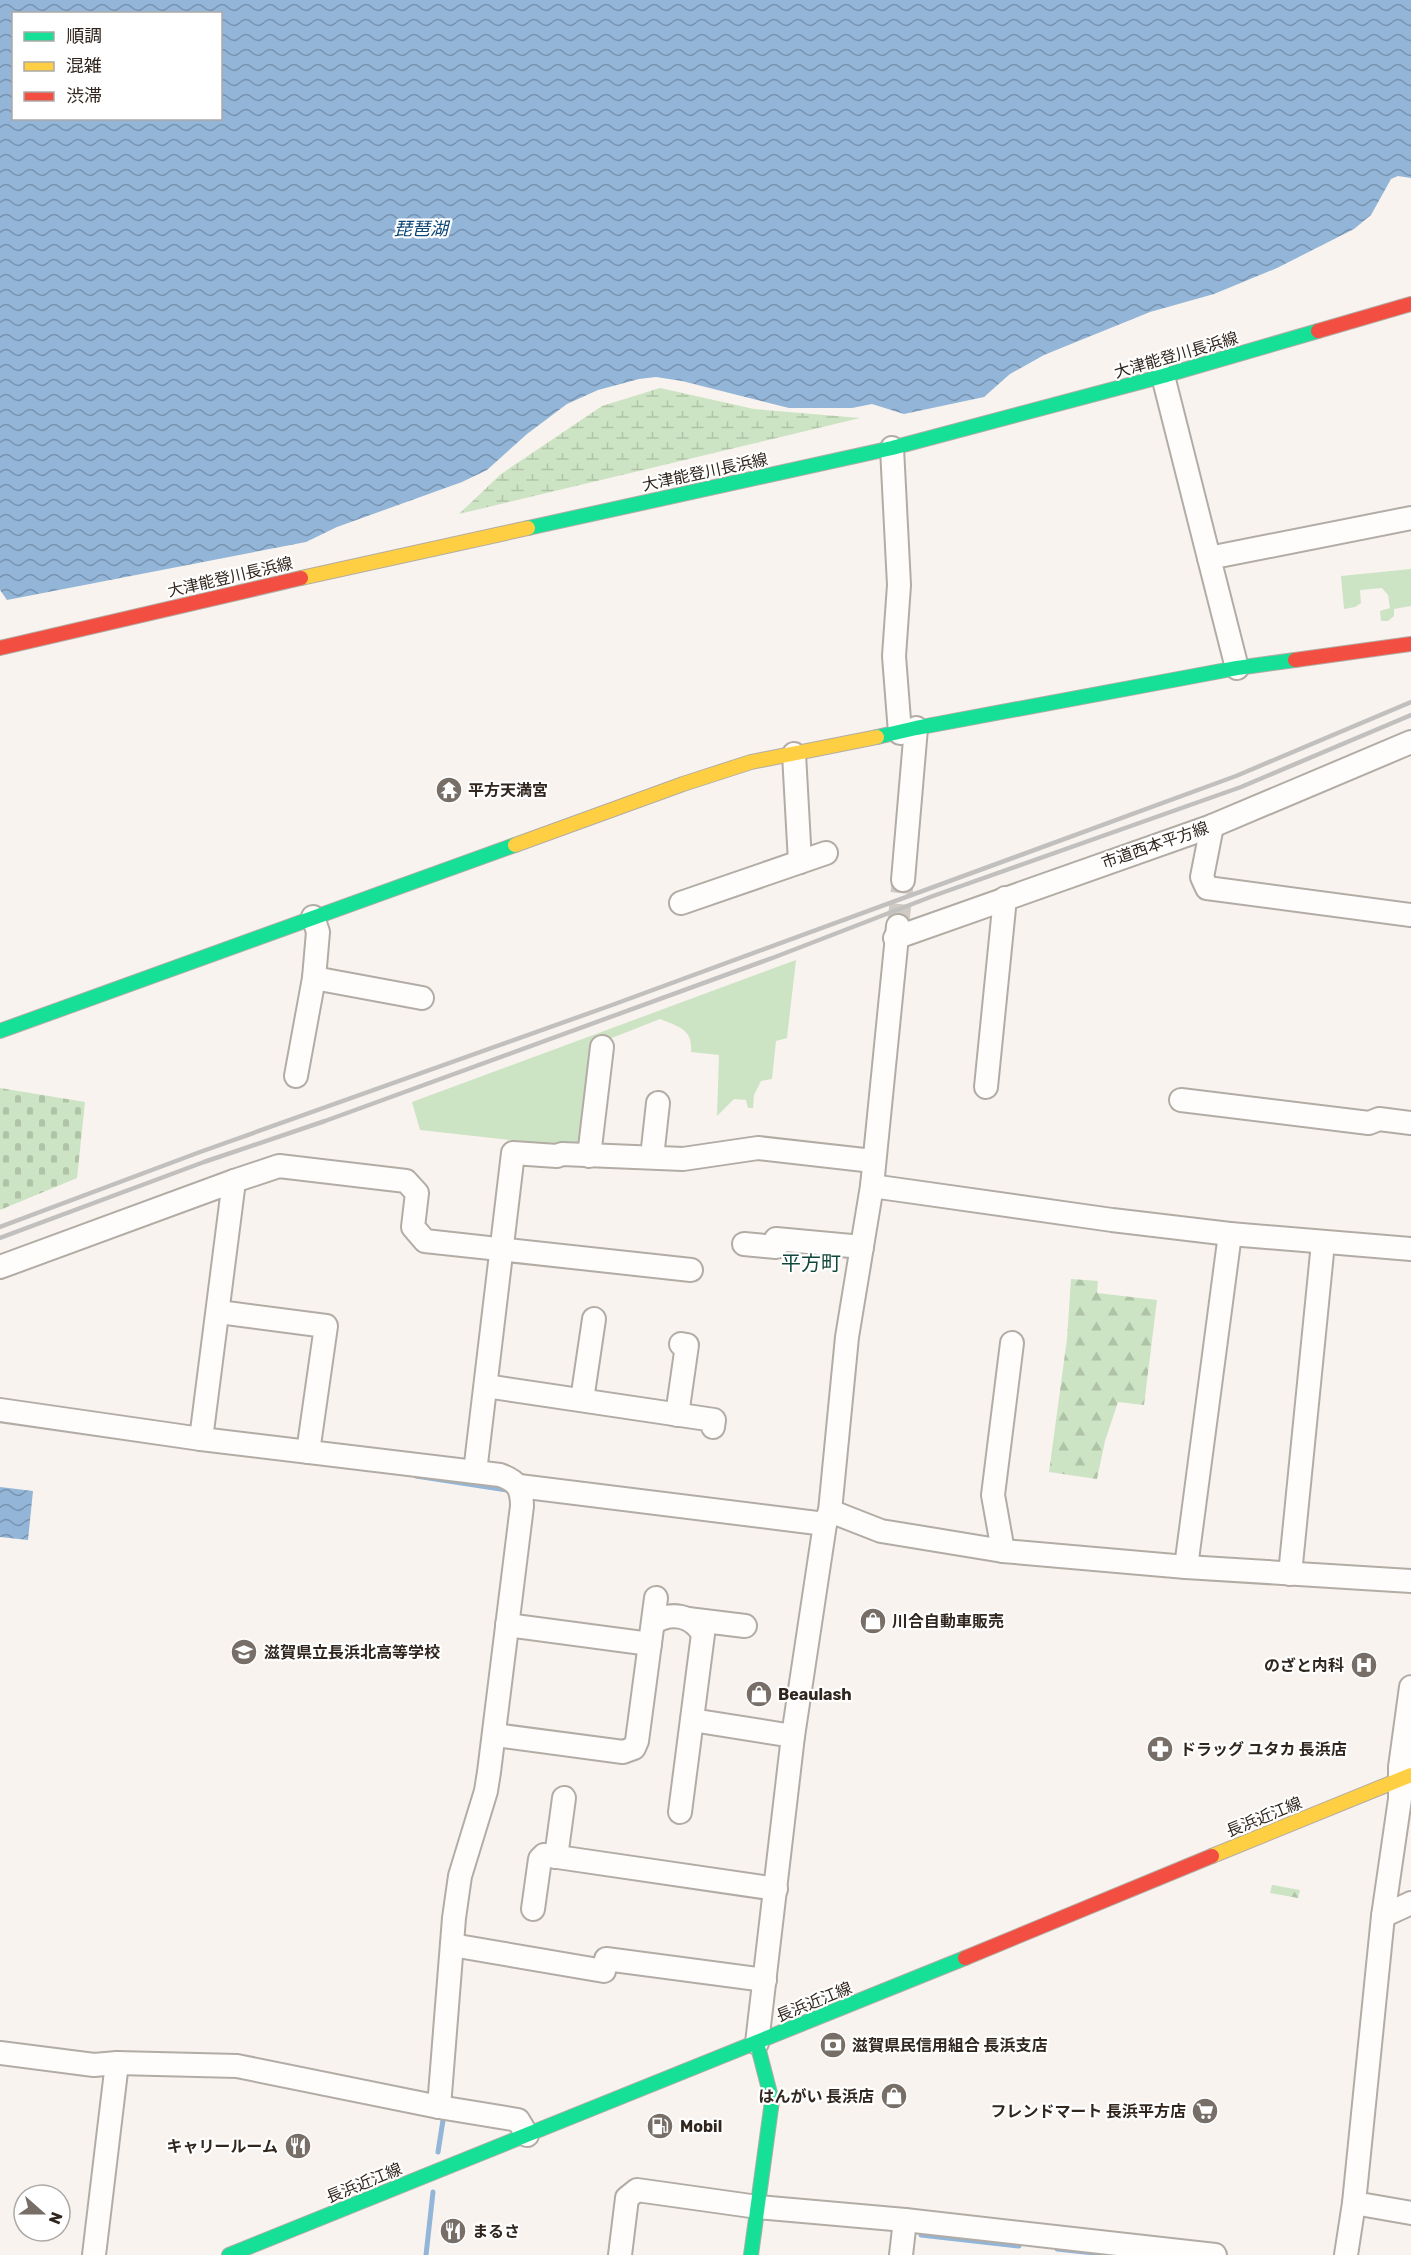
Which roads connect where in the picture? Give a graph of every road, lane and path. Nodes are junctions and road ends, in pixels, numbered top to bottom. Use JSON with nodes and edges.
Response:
{"nodes":[{"id":1,"x":1411,"y":304,"type":"edge"},
{"id":2,"x":1163,"y":376,"type":"junction"},
{"id":3,"x":892,"y":448,"type":"junction"},
{"id":4,"x":1411,"y":518,"type":"edge"},
{"id":5,"x":1209,"y":558,"type":"junction"},
{"id":6,"x":1411,"y":644,"type":"edge"},
{"id":7,"x":0,"y":648,"type":"edge"},
{"id":8,"x":1237,"y":668,"type":"junction"},
{"id":9,"x":908,"y":730,"type":"junction"},
{"id":10,"x":1411,"y":742,"type":"edge"},
{"id":11,"x":794,"y":754,"type":"junction"},
{"id":12,"x":1212,"y":826,"type":"junction"},
{"id":13,"x":826,"y":853,"type":"dead end"},
{"id":14,"x":800,"y":862,"type":"junction"},
{"id":15,"x":903,"y":880,"type":"tunnel mouth"},
{"id":16,"x":1005,"y":898,"type":"junction"},
{"id":17,"x":681,"y":903,"type":"dead end"},
{"id":18,"x":1411,"y":915,"type":"edge"},
{"id":19,"x":313,"y":917,"type":"junction"},
{"id":20,"x":314,"y":978,"type":"junction"},
{"id":21,"x":422,"y":998,"type":"dead end"},
{"id":22,"x":0,"y":1031,"type":"edge"},
{"id":23,"x":602,"y":1047,"type":"dead end"},
{"id":24,"x":296,"y":1076,"type":"dead end"},
{"id":25,"x":986,"y":1087,"type":"dead end"},
{"id":26,"x":1181,"y":1100,"type":"dead end"},
{"id":27,"x":658,"y":1103,"type":"dead end"},
{"id":28,"x":1411,"y":1124,"type":"edge"},
{"id":29,"x":590,"y":1156,"type":"junction"},
{"id":30,"x":652,"y":1157,"type":"junction"},
{"id":31,"x":873,"y":1161,"type":"junction"},
{"id":32,"x":234,"y":1181,"type":"junction"},
{"id":33,"x":872,"y":1186,"type":"junction"},
{"id":34,"x":1230,"y":1234,"type":"junction"},
{"id":35,"x":1323,"y":1243,"type":"junction"},
{"id":36,"x":744,"y":1244,"type":"dead end"},
{"id":37,"x":862,"y":1247,"type":"junction"},
{"id":38,"x":502,"y":1249,"type":"junction"},
{"id":39,"x":1411,"y":1250,"type":"edge"},
{"id":40,"x":0,"y":1267,"type":"edge"},
{"id":41,"x":691,"y":1270,"type":"dead end"},
{"id":42,"x":219,"y":1312,"type":"junction"},
{"id":43,"x":594,"y":1319,"type":"dead end"},
{"id":44,"x":1012,"y":1343,"type":"dead end"},
{"id":45,"x":681,"y":1344,"type":"dead end"},
{"id":46,"x":486,"y":1386,"type":"junction"},
{"id":47,"x":582,"y":1400,"type":"junction"},
{"id":48,"x":0,"y":1410,"type":"edge"},
{"id":49,"x":677,"y":1414,"type":"junction"},
{"id":50,"x":713,"y":1427,"type":"dead end"},
{"id":51,"x":201,"y":1439,"type":"junction"},
{"id":52,"x":308,"y":1452,"type":"junction"},
{"id":53,"x":475,"y":1472,"type":"junction"},
{"id":54,"x":519,"y":1486,"type":"junction"},
{"id":55,"x":827,"y":1518,"type":"junction"},
{"id":56,"x":1003,"y":1551,"type":"junction"},
{"id":57,"x":1186,"y":1567,"type":"junction"},
{"id":58,"x":1290,"y":1574,"type":"junction"},
{"id":59,"x":1411,"y":1581,"type":"edge"},
{"id":60,"x":656,"y":1598,"type":"dead end"},
{"id":61,"x":688,"y":1619,"type":"junction"},
{"id":62,"x":507,"y":1625,"type":"junction"},
{"id":63,"x":745,"y":1626,"type":"dead end"},
{"id":64,"x":651,"y":1633,"type":"junction"},
{"id":65,"x":1411,"y":1687,"type":"edge"},
{"id":66,"x":692,"y":1720,"type":"junction"},
{"id":67,"x":495,"y":1735,"type":"junction"},
{"id":68,"x":794,"y":1736,"type":"junction"},
{"id":69,"x":1405,"y":1777,"type":"edge"},
{"id":70,"x":564,"y":1798,"type":"dead end"},
{"id":71,"x":680,"y":1812,"type":"dead end"},
{"id":72,"x":556,"y":1857,"type":"junction"},
{"id":73,"x":776,"y":1889,"type":"junction"},
{"id":74,"x":1411,"y":1903,"type":"edge"},
{"id":75,"x":533,"y":1909,"type":"dead end"},
{"id":76,"x":1383,"y":1916,"type":"junction"},
{"id":77,"x":452,"y":1945,"type":"junction"},
{"id":78,"x":765,"y":1980,"type":"junction"},
{"id":79,"x":757,"y":2043,"type":"junction"},
{"id":80,"x":0,"y":2054,"type":"edge"},
{"id":81,"x":117,"y":2063,"type":"junction"},
{"id":82,"x":439,"y":2107,"type":"junction"},
{"id":83,"x":527,"y":2135,"type":"junction"},
{"id":84,"x":1354,"y":2203,"type":"junction"},
{"id":85,"x":758,"y":2207,"type":"junction"},
{"id":86,"x":1411,"y":2212,"type":"edge"},
{"id":87,"x":905,"y":2220,"type":"junction"},
{"id":88,"x":1039,"y":2246,"type":"edge"},
{"id":89,"x":94,"y":2255,"type":"edge"},
{"id":90,"x":229,"y":2255,"type":"edge"},
{"id":91,"x":620,"y":2255,"type":"edge"},
{"id":92,"x":752,"y":2255,"type":"edge"},
{"id":93,"x":901,"y":2255,"type":"edge"},
{"id":94,"x":1215,"y":2255,"type":"edge"},
{"id":95,"x":1346,"y":2255,"type":"edge"}],
"edges":[{"from":1,"to":2,"type":"main road","name":"大津能登川長浜線"},
{"from":2,"to":3,"type":"main road","name":"大津能登川長浜線"},
{"from":2,"to":5,"type":"street"},
{"from":3,"to":7,"type":"main road","name":"大津能登川長浜線"},
{"from":3,"to":9,"type":"street"},
{"from":4,"to":5,"type":"street"},
{"from":5,"to":8,"type":"street"},
{"from":6,"to":8,"type":"main road"},
{"from":8,"to":9,"type":"main road"},
{"from":9,"to":11,"type":"main road"},
{"from":9,"to":15,"type":"street"},
{"from":10,"to":12,"type":"street","name":"市道西本平方線"},
{"from":11,"to":14,"type":"street"},
{"from":11,"to":19,"type":"main road"},
{"from":12,"to":16,"type":"street","name":"市道西本平方線"},
{"from":12,"to":18,"type":"street"},
{"from":13,"to":14,"type":"street"},
{"from":14,"to":17,"type":"street"},
{"from":16,"to":25,"type":"street"},
{"from":16,"to":31,"type":"street","name":"市道西本平方線"},
{"from":19,"to":20,"type":"street"},
{"from":19,"to":22,"type":"main road"},
{"from":20,"to":21,"type":"street"},
{"from":20,"to":24,"type":"street"},
{"from":23,"to":29,"type":"street"},
{"from":26,"to":28,"type":"street"},
{"from":27,"to":30,"type":"street"},
{"from":29,"to":30,"type":"street"},
{"from":29,"to":38,"type":"street"},
{"from":30,"to":31,"type":"street"},
{"from":31,"to":33,"type":"street"},
{"from":32,"to":38,"type":"street"},
{"from":32,"to":40,"type":"street"},
{"from":32,"to":42,"type":"street"},
{"from":33,"to":34,"type":"street"},
{"from":33,"to":37,"type":"street"},
{"from":34,"to":35,"type":"street"},
{"from":34,"to":57,"type":"street"},
{"from":35,"to":39,"type":"street"},
{"from":35,"to":58,"type":"street"},
{"from":36,"to":37,"type":"street"},
{"from":37,"to":55,"type":"street"},
{"from":38,"to":41,"type":"street"},
{"from":38,"to":46,"type":"street"},
{"from":42,"to":51,"type":"street"},
{"from":42,"to":52,"type":"street"},
{"from":43,"to":47,"type":"street"},
{"from":44,"to":56,"type":"street"},
{"from":45,"to":49,"type":"street"},
{"from":46,"to":47,"type":"street"},
{"from":46,"to":53,"type":"street"},
{"from":47,"to":49,"type":"street"},
{"from":48,"to":51,"type":"street"},
{"from":49,"to":50,"type":"street"},
{"from":51,"to":52,"type":"street"},
{"from":52,"to":53,"type":"street"},
{"from":53,"to":54,"type":"street"},
{"from":54,"to":55,"type":"street"},
{"from":54,"to":62,"type":"street"},
{"from":55,"to":56,"type":"street"},
{"from":55,"to":68,"type":"street"},
{"from":56,"to":57,"type":"street"},
{"from":57,"to":58,"type":"street"},
{"from":58,"to":59,"type":"street"},
{"from":60,"to":64,"type":"street"},
{"from":61,"to":63,"type":"street"},
{"from":61,"to":64,"type":"street"},
{"from":61,"to":66,"type":"street"},
{"from":62,"to":64,"type":"street"},
{"from":62,"to":67,"type":"street"},
{"from":64,"to":67,"type":"street"},
{"from":65,"to":69,"type":"street"},
{"from":66,"to":68,"type":"street"},
{"from":66,"to":71,"type":"street"},
{"from":67,"to":77,"type":"street"},
{"from":68,"to":73,"type":"street"},
{"from":69,"to":76,"type":"street"},
{"from":69,"to":79,"type":"main road","name":"長浜近江線"},
{"from":70,"to":72,"type":"street"},
{"from":72,"to":73,"type":"street"},
{"from":72,"to":75,"type":"street"},
{"from":73,"to":78,"type":"street"},
{"from":74,"to":76,"type":"street"},
{"from":76,"to":84,"type":"street"},
{"from":77,"to":78,"type":"street"},
{"from":77,"to":82,"type":"street"},
{"from":78,"to":79,"type":"street"},
{"from":79,"to":83,"type":"main road","name":"長浜近江線"},
{"from":79,"to":85,"type":"main road"},
{"from":80,"to":81,"type":"street"},
{"from":81,"to":82,"type":"street"},
{"from":81,"to":89,"type":"street"},
{"from":82,"to":83,"type":"street"},
{"from":83,"to":90,"type":"main road","name":"長浜近江線"},
{"from":84,"to":86,"type":"street"},
{"from":84,"to":95,"type":"street"},
{"from":85,"to":87,"type":"street"},
{"from":85,"to":91,"type":"street"},
{"from":85,"to":92,"type":"main road"},
{"from":87,"to":88,"type":"street"},
{"from":87,"to":93,"type":"street"},
{"from":88,"to":94,"type":"street"}]}
